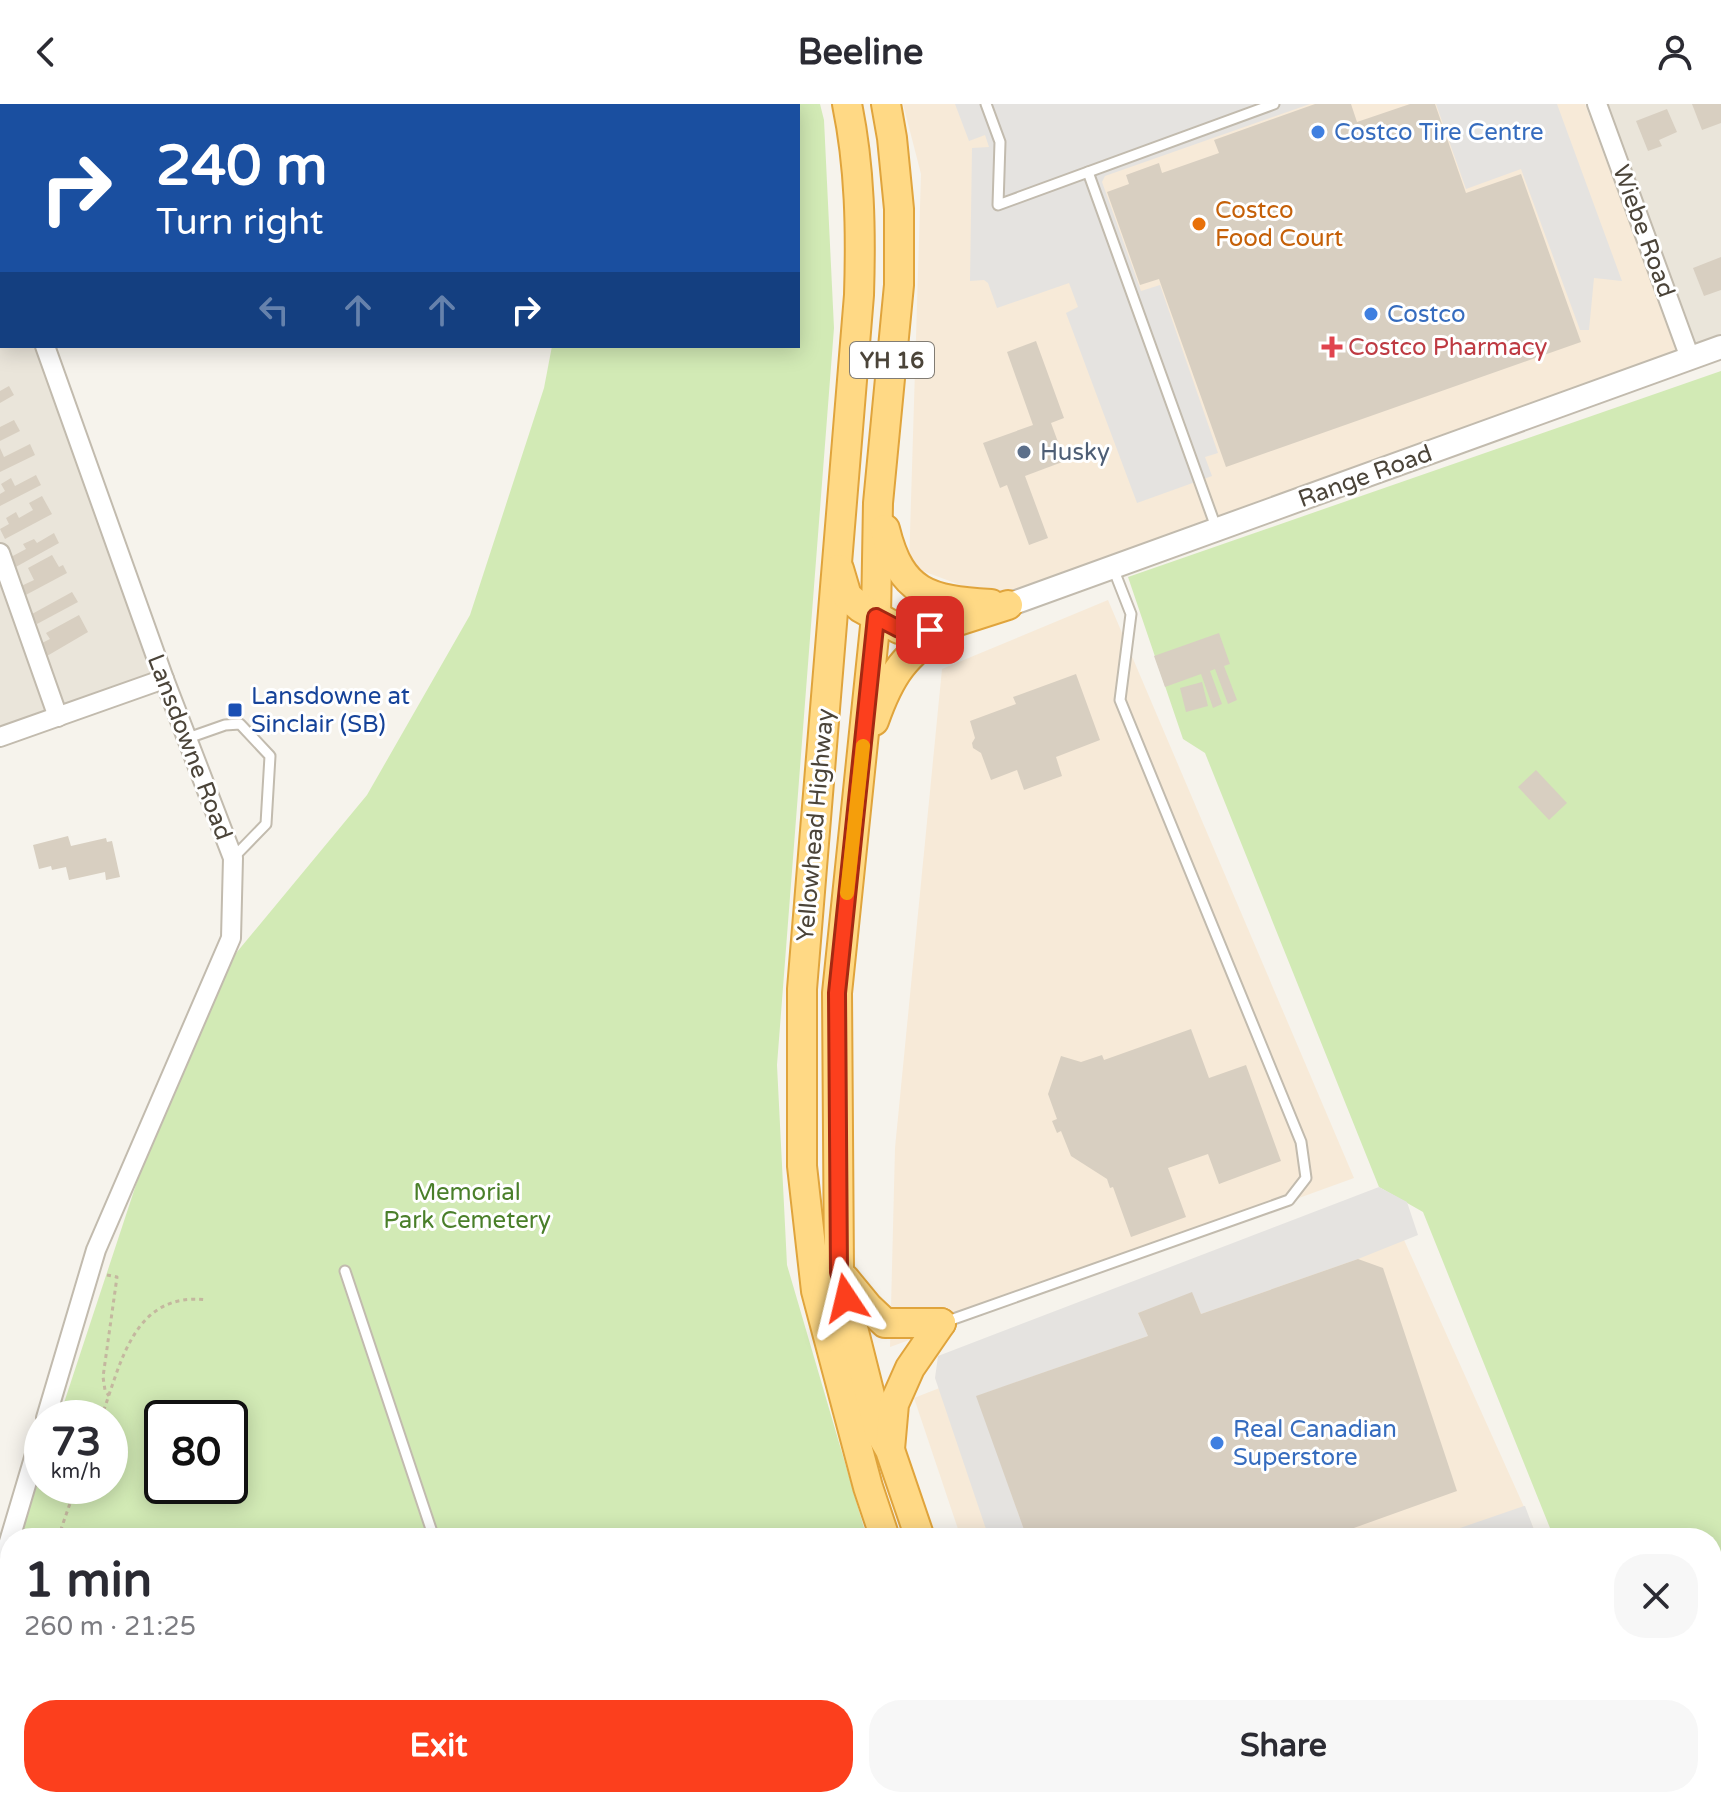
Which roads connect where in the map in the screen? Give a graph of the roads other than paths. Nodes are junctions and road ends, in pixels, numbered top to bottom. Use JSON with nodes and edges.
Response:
{"nodes":[{"id":1,"x":847,"y":104,"type":"edge"},
{"id":2,"x":886,"y":104,"type":"edge"},
{"id":3,"x":986,"y":104,"type":"edge"},
{"id":4,"x":1274,"y":104,"type":"edge"},
{"id":5,"x":1597,"y":104,"type":"edge"},
{"id":6,"x":1088,"y":172,"type":"junction"},
{"id":7,"x":1721,"y":347,"type":"edge"},
{"id":8,"x":46,"y":348,"type":"edge"},
{"id":9,"x":1690,"y":358,"type":"junction"},
{"id":10,"x":878,"y":503,"type":"junction"},
{"id":11,"x":1217,"y":530,"type":"junction"},
{"id":12,"x":0,"y":553,"type":"edge"},
{"id":13,"x":837,"y":562,"type":"junction"},
{"id":14,"x":1113,"y":568,"type":"junction"},
{"id":15,"x":1008,"y":605,"type":"junction"},
{"id":16,"x":876,"y":617,"type":"junction"},
{"id":17,"x":950,"y":623,"type":"junction"},
{"id":18,"x":164,"y":679,"type":"junction"},
{"id":19,"x":58,"y":717,"type":"junction"},
{"id":20,"x":0,"y":737,"type":"edge"},
{"id":21,"x":188,"y":738,"type":"junction"},
{"id":22,"x":861,"y":757,"type":"junction"},
{"id":23,"x":233,"y":858,"type":"junction"},
{"id":24,"x":345,"y":1271,"type":"dead end"},
{"id":25,"x":839,"y":1272,"type":"junction"},
{"id":26,"x":941,"y":1323,"type":"junction"},
{"id":27,"x":51,"y":1400,"type":"edge"},
{"id":28,"x":890,"y":1450,"type":"junction"},
{"id":29,"x":24,"y":1491,"type":"edge"},
{"id":30,"x":13,"y":1528,"type":"edge"},
{"id":31,"x":431,"y":1528,"type":"edge"},
{"id":32,"x":882,"y":1528,"type":"edge"},
{"id":33,"x":917,"y":1528,"type":"edge"}],
"edges":[{"from":1,"to":13,"type":"highway","name":"Yellowhead Highway","number":"YH 16"},
{"from":2,"to":10,"type":"highway","name":"Yellowhead Highway","number":"YH 16"},
{"from":3,"to":6,"type":"lane"},
{"from":4,"to":6,"type":"lane"},
{"from":5,"to":9,"type":"street","name":"Wiebe Road"},
{"from":6,"to":11,"type":"lane"},
{"from":7,"to":9,"type":"street","name":"Range Road"},
{"from":8,"to":18,"type":"street","name":"Lansdowne Road"},
{"from":9,"to":11,"type":"street","name":"Range Road"},
{"from":10,"to":15,"type":"highway"},
{"from":10,"to":16,"type":"highway","name":"Yellowhead Highway","number":"YH 16"},
{"from":11,"to":14,"type":"street","name":"Range Road"},
{"from":12,"to":19,"type":"street"},
{"from":13,"to":16,"type":"highway"},
{"from":13,"to":32,"type":"highway","name":"Yellowhead Highway","number":"YH 16"},
{"from":14,"to":15,"type":"street","name":"Range Road"},
{"from":14,"to":26,"type":"lane"},
{"from":15,"to":17,"type":"highway"},
{"from":16,"to":17,"type":"highway"},
{"from":16,"to":22,"type":"highway","name":"Yellowhead Highway","number":"YH 16"},
{"from":17,"to":22,"type":"highway"},
{"from":18,"to":19,"type":"street"},
{"from":18,"to":21,"type":"street","name":"Lansdowne Road"},
{"from":19,"to":20,"type":"street"},
{"from":21,"to":23,"type":"street","name":"Lansdowne Road"},
{"from":21,"to":23,"type":"lane"},
{"from":22,"to":25,"type":"highway","name":"Yellowhead Highway","number":"YH 16"},
{"from":23,"to":27,"type":"street","name":"Lansdowne Road"},
{"from":24,"to":31,"type":"lane"},
{"from":25,"to":26,"type":"highway"},
{"from":25,"to":28,"type":"highway","name":"Yellowhead Highway","number":"YH 16"},
{"from":26,"to":28,"type":"highway"},
{"from":28,"to":33,"type":"highway","name":"Yellowhead Highway","number":"YH 16"},
{"from":29,"to":30,"type":"street"}]}
